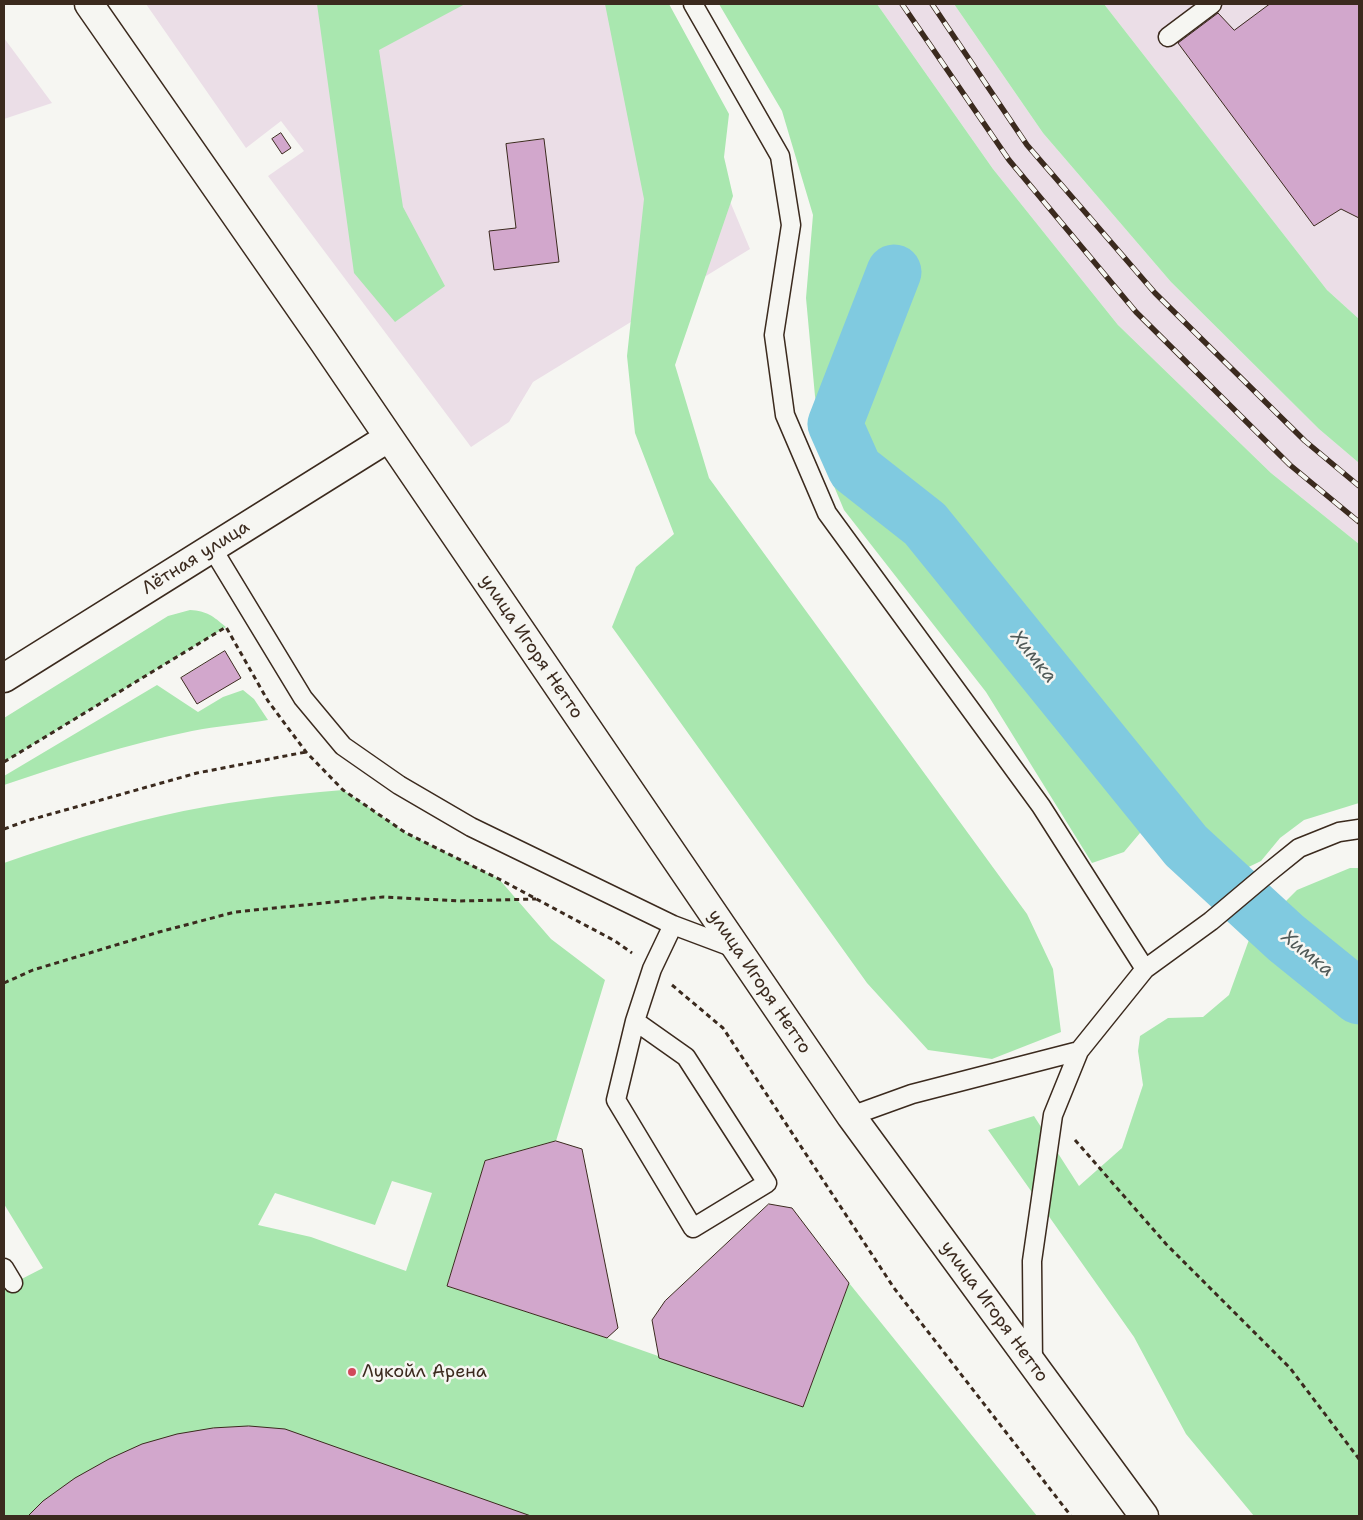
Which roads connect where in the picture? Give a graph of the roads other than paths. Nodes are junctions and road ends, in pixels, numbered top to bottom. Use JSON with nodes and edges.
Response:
{"nodes":[{"id":1,"x":89,"y":4,"type":"edge"},
{"id":2,"x":693,"y":4,"type":"edge"},
{"id":3,"x":1212,"y":4,"type":"edge"},
{"id":4,"x":1168,"y":36,"type":"dead end"},
{"id":5,"x":388,"y":438,"type":"junction"},
{"id":6,"x":212,"y":548,"type":"junction"},
{"id":7,"x":4,"y":678,"type":"edge"},
{"id":8,"x":1359,"y":829,"type":"edge"},
{"id":9,"x":673,"y":925,"type":"junction"},
{"id":10,"x":737,"y":950,"type":"junction"},
{"id":11,"x":1145,"y":969,"type":"junction"},
{"id":12,"x":635,"y":1021,"type":"junction"},
{"id":13,"x":1079,"y":1051,"type":"junction"},
{"id":14,"x":851,"y":1116,"type":"junction"},
{"id":15,"x":4,"y":1268,"type":"edge"},
{"id":16,"x":13,"y":1283,"type":"dead end"},
{"id":17,"x":1033,"y":1364,"type":"junction"},
{"id":18,"x":1144,"y":1516,"type":"edge"}],
"edges":[{"from":1,"to":5,"type":"street","name":"улица Игоря Нетто"},
{"from":2,"to":11,"type":"lane"},
{"from":3,"to":4,"type":"lane"},
{"from":5,"to":6,"type":"street","name":"Лётная улица"},
{"from":5,"to":10,"type":"street","name":"улица Игоря Нетто"},
{"from":6,"to":7,"type":"street","name":"Лётная улица"},
{"from":6,"to":9,"type":"lane"},
{"from":8,"to":11,"type":"lane"},
{"from":9,"to":10,"type":"lane"},
{"from":9,"to":12,"type":"lane"},
{"from":10,"to":14,"type":"street","name":"улица Игоря Нетто"},
{"from":11,"to":13,"type":"lane"},
{"from":12,"to":12,"type":"lane"},
{"from":13,"to":14,"type":"lane"},
{"from":13,"to":17,"type":"lane"},
{"from":14,"to":17,"type":"street","name":"улица Игоря Нетто"},
{"from":15,"to":16,"type":"lane"},
{"from":17,"to":18,"type":"street","name":"улица Игоря Нетто"}]}
